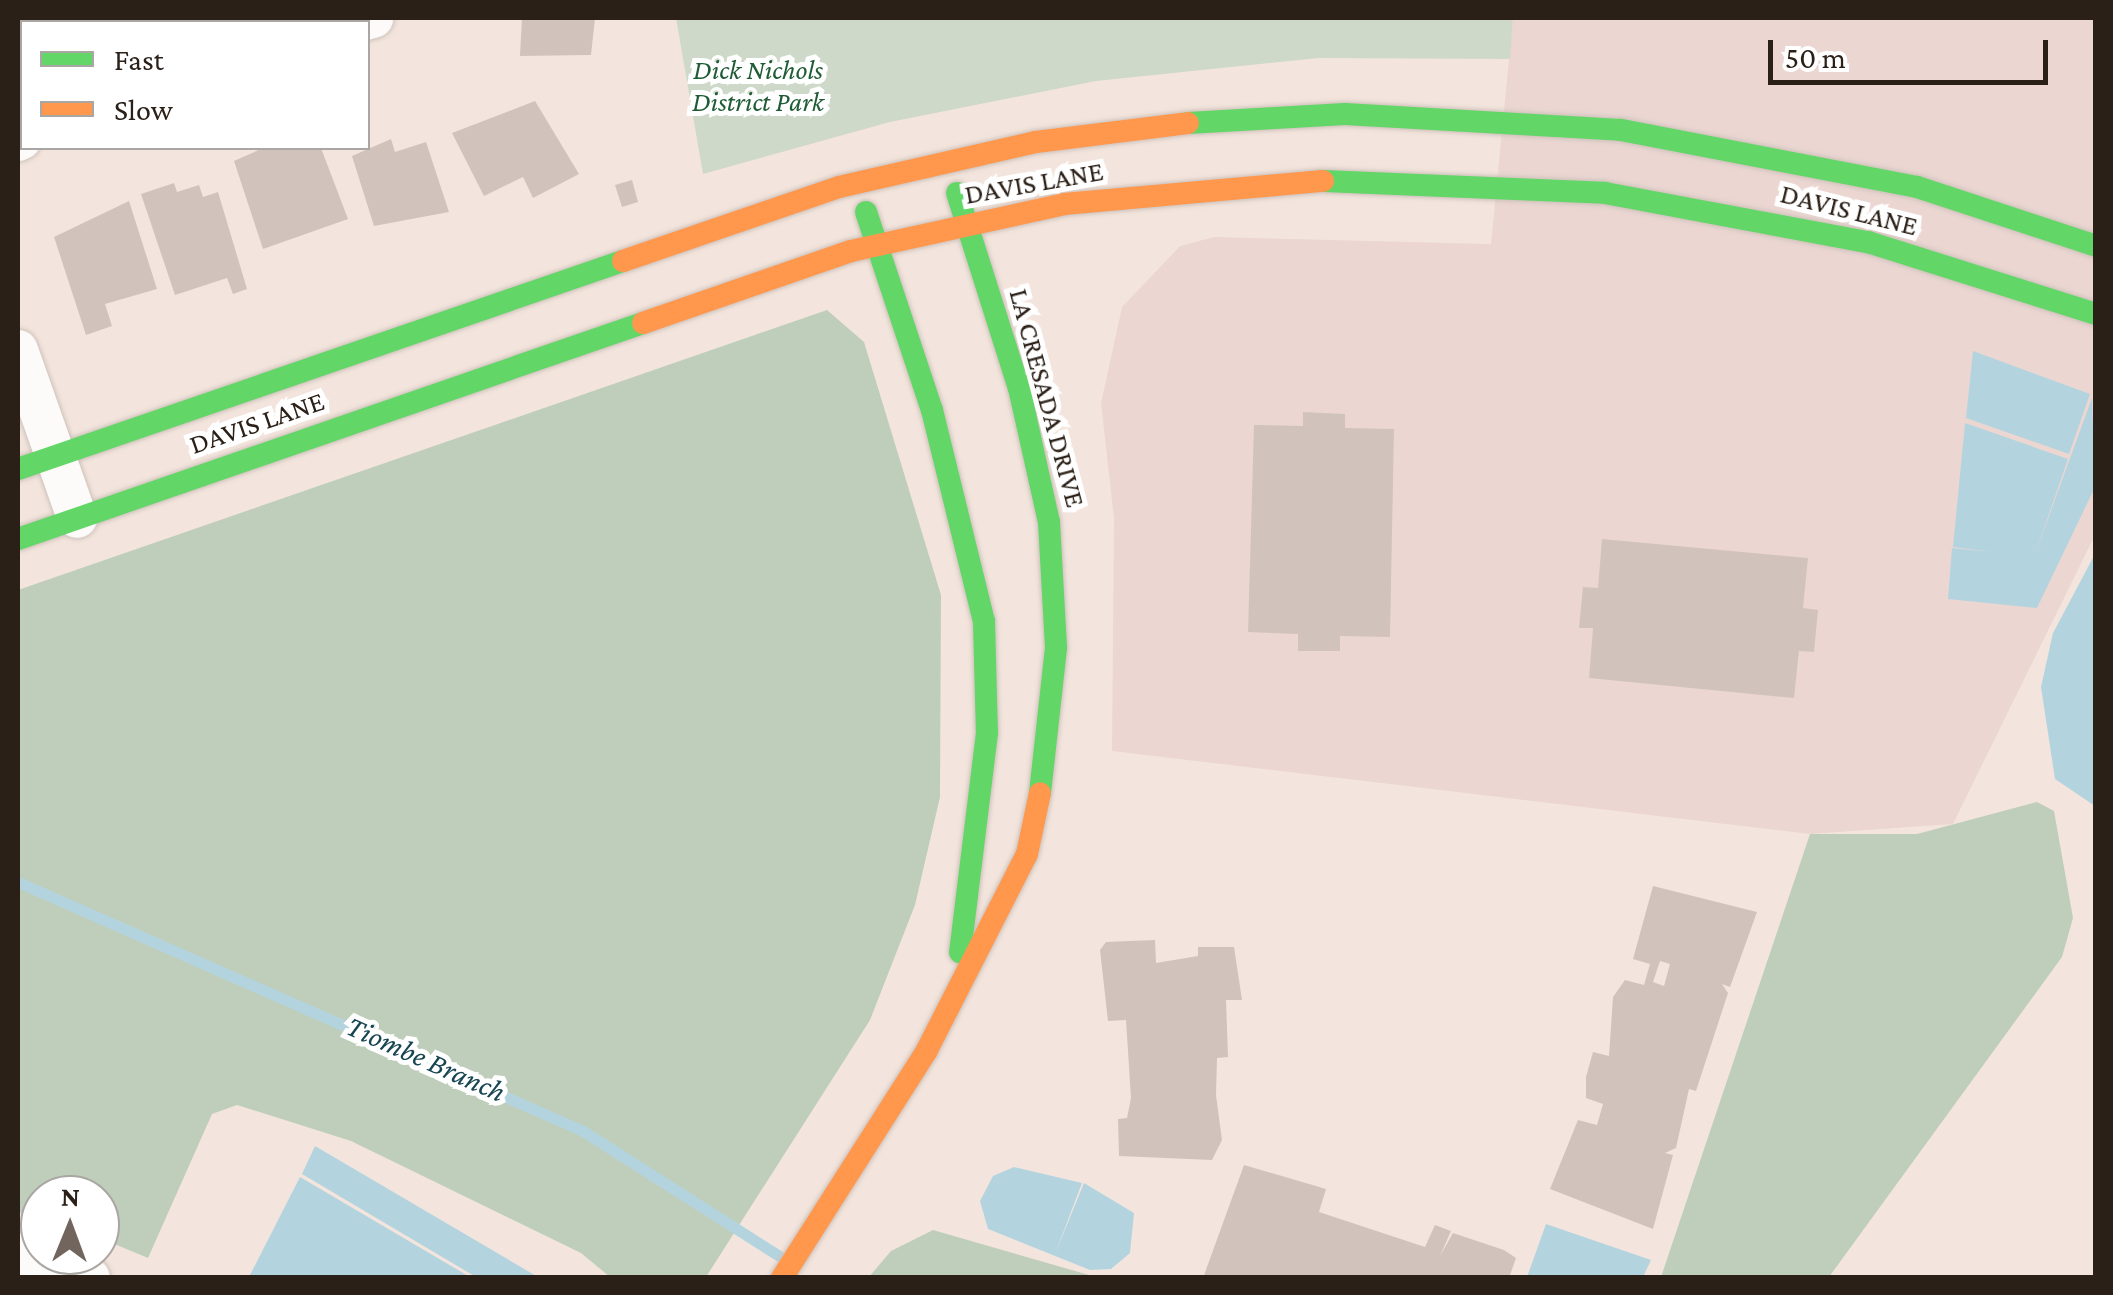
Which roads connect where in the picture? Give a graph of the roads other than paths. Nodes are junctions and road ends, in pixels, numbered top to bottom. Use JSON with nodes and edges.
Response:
{"nodes":[{"id":1,"x":948,"y":161,"type":"junction"},
{"id":2,"x":857,"y":182,"type":"junction"},
{"id":3,"x":1724,"y":186,"type":"dead end"},
{"id":4,"x":1917,"y":188,"type":"junction"},
{"id":5,"x":1605,"y":193,"type":"junction"},
{"id":6,"x":1834,"y":208,"type":"dead end"},
{"id":7,"x":967,"y":225,"type":"junction"},
{"id":8,"x":876,"y":244,"type":"junction"},
{"id":9,"x":2096,"y":246,"type":"edge"},
{"id":10,"x":2096,"y":314,"type":"edge"},
{"id":11,"x":18,"y":350,"type":"edge"},
{"id":12,"x":56,"y":456,"type":"junction"},
{"id":13,"x":18,"y":469,"type":"edge"},
{"id":14,"x":78,"y":518,"type":"junction"},
{"id":15,"x":18,"y":539,"type":"edge"},
{"id":16,"x":953,"y":994,"type":"junction"},
{"id":17,"x":18,"y":1252,"type":"edge"},
{"id":18,"x":90,"y":1278,"type":"edge"},
{"id":19,"x":782,"y":1278,"type":"edge"}],
"edges":[{"from":1,"to":2,"type":"main road","name":"DAVIS LANE"},
{"from":1,"to":4,"type":"main road","name":"DAVIS LANE"},
{"from":1,"to":7,"type":"main road","name":"LA CRESADA DRIVE"},
{"from":2,"to":8,"type":"main road","name":"LA CRESADA DRIVE"},
{"from":2,"to":12,"type":"main road","name":"DAVIS LANE"},
{"from":3,"to":5,"type":"main road"},
{"from":4,"to":6,"type":"main road"},
{"from":4,"to":9,"type":"main road","name":"DAVIS LANE"},
{"from":5,"to":7,"type":"main road","name":"DAVIS LANE"},
{"from":5,"to":10,"type":"main road","name":"DAVIS LANE"},
{"from":7,"to":8,"type":"main road","name":"DAVIS LANE"},
{"from":7,"to":16,"type":"main road","name":"LA CRESADA DRIVE"},
{"from":8,"to":14,"type":"main road","name":"DAVIS LANE"},
{"from":8,"to":16,"type":"main road","name":"LA CRESADA DRIVE"},
{"from":11,"to":12,"type":"street"},
{"from":12,"to":13,"type":"main road","name":"DAVIS LANE"},
{"from":12,"to":14,"type":"street"},
{"from":14,"to":15,"type":"main road","name":"DAVIS LANE"},
{"from":16,"to":19,"type":"main road","name":"LA CRESADA DRIVE"},
{"from":17,"to":18,"type":"street"}]}
